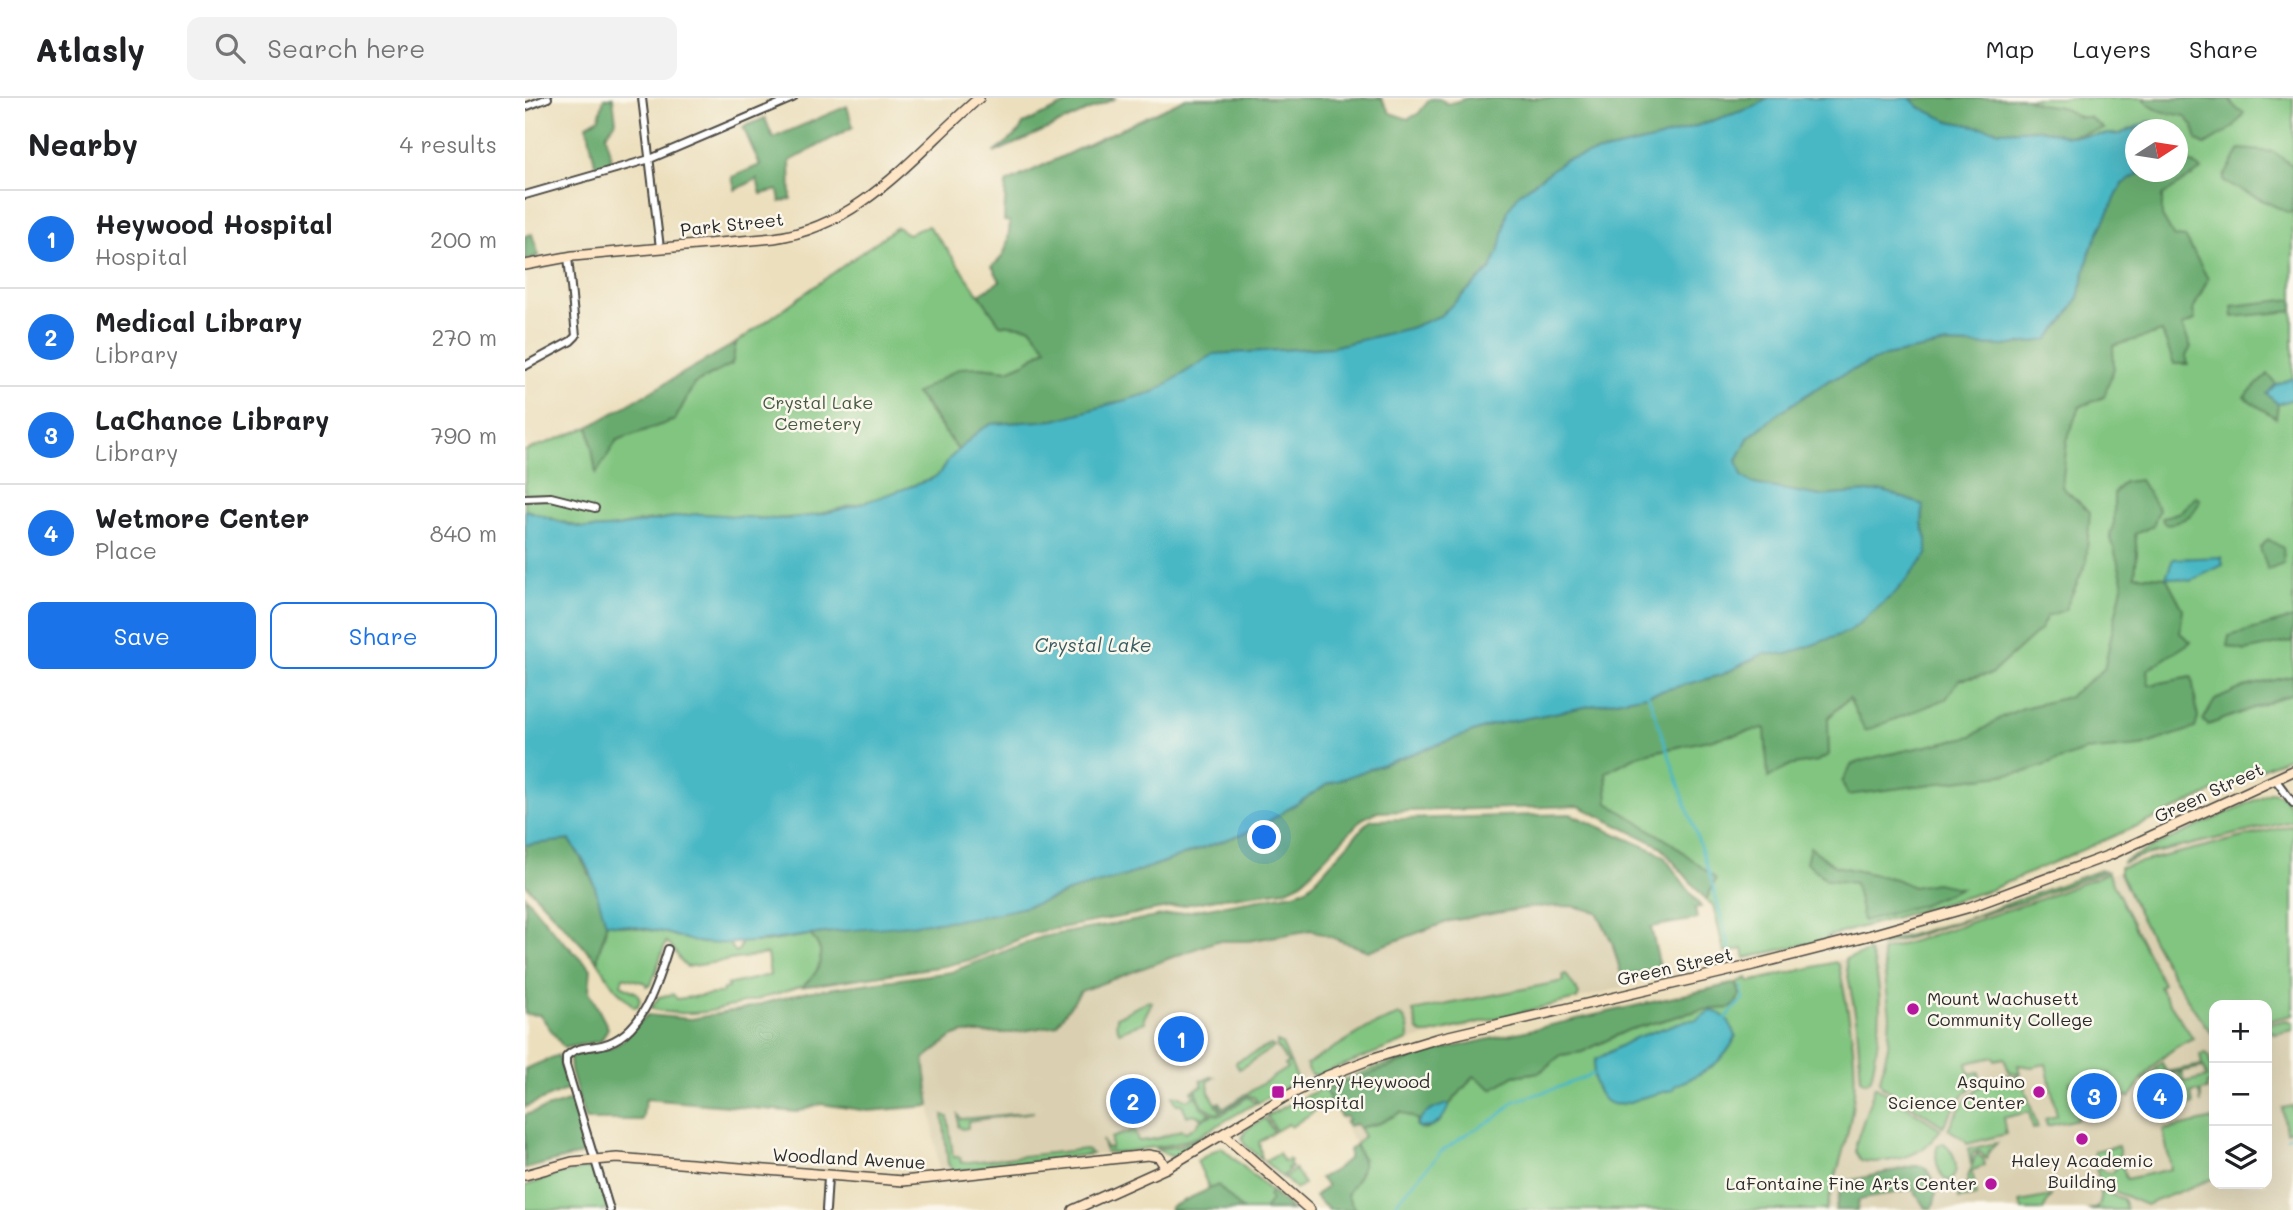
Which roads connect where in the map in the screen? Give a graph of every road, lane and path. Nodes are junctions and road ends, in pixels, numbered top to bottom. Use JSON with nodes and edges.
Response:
{"nodes":[{"id":1,"x":548,"y":98,"type":"edge"},
{"id":2,"x":642,"y":98,"type":"edge"},
{"id":3,"x":793,"y":98,"type":"edge"},
{"id":4,"x":979,"y":98,"type":"edge"},
{"id":5,"x":525,"y":107,"type":"edge"},
{"id":6,"x":650,"y":159,"type":"junction"},
{"id":7,"x":525,"y":195,"type":"edge"},
{"id":8,"x":660,"y":248,"type":"junction"},
{"id":9,"x":568,"y":257,"type":"junction"},
{"id":10,"x":525,"y":265,"type":"edge"},
{"id":11,"x":525,"y":366,"type":"edge"},
{"id":12,"x":525,"y":498,"type":"edge"},
{"id":13,"x":595,"y":508,"type":"dead end"},
{"id":14,"x":2293,"y":771,"type":"edge"},
{"id":15,"x":2275,"y":779,"type":"junction"},
{"id":16,"x":2293,"y":803,"type":"edge"},
{"id":17,"x":668,"y":949,"type":"dead end"},
{"id":18,"x":1223,"y":1134,"type":"junction"},
{"id":19,"x":595,"y":1159,"type":"junction"},
{"id":20,"x":1166,"y":1168,"type":"junction"},
{"id":21,"x":525,"y":1175,"type":"edge"},
{"id":22,"x":828,"y":1177,"type":"junction"},
{"id":23,"x":610,"y":1210,"type":"edge"},
{"id":24,"x":826,"y":1210,"type":"edge"},
{"id":25,"x":1073,"y":1210,"type":"edge"},
{"id":26,"x":1310,"y":1210,"type":"edge"}],
"edges":[{"from":1,"to":5,"type":"street"},
{"from":2,"to":6,"type":"street"},
{"from":3,"to":6,"type":"street"},
{"from":4,"to":8,"type":"street","name":"Park Street"},
{"from":6,"to":7,"type":"street"},
{"from":6,"to":8,"type":"street"},
{"from":8,"to":9,"type":"street","name":"Park Street"},
{"from":9,"to":10,"type":"street","name":"Park Street"},
{"from":9,"to":11,"type":"street"},
{"from":12,"to":13,"type":"street"},
{"from":14,"to":15,"type":"street","name":"Green Street"},
{"from":15,"to":16,"type":"street"},
{"from":15,"to":18,"type":"street","name":"Green Street"},
{"from":17,"to":19,"type":"street"},
{"from":18,"to":20,"type":"street","name":"Green Street"},
{"from":18,"to":26,"type":"street"},
{"from":19,"to":21,"type":"street","name":"Woodland Avenue"},
{"from":19,"to":22,"type":"street","name":"Woodland Avenue"},
{"from":19,"to":23,"type":"street"},
{"from":20,"to":22,"type":"street","name":"Woodland Avenue"},
{"from":20,"to":25,"type":"street","name":"Green Street"},
{"from":22,"to":24,"type":"street"}]}
